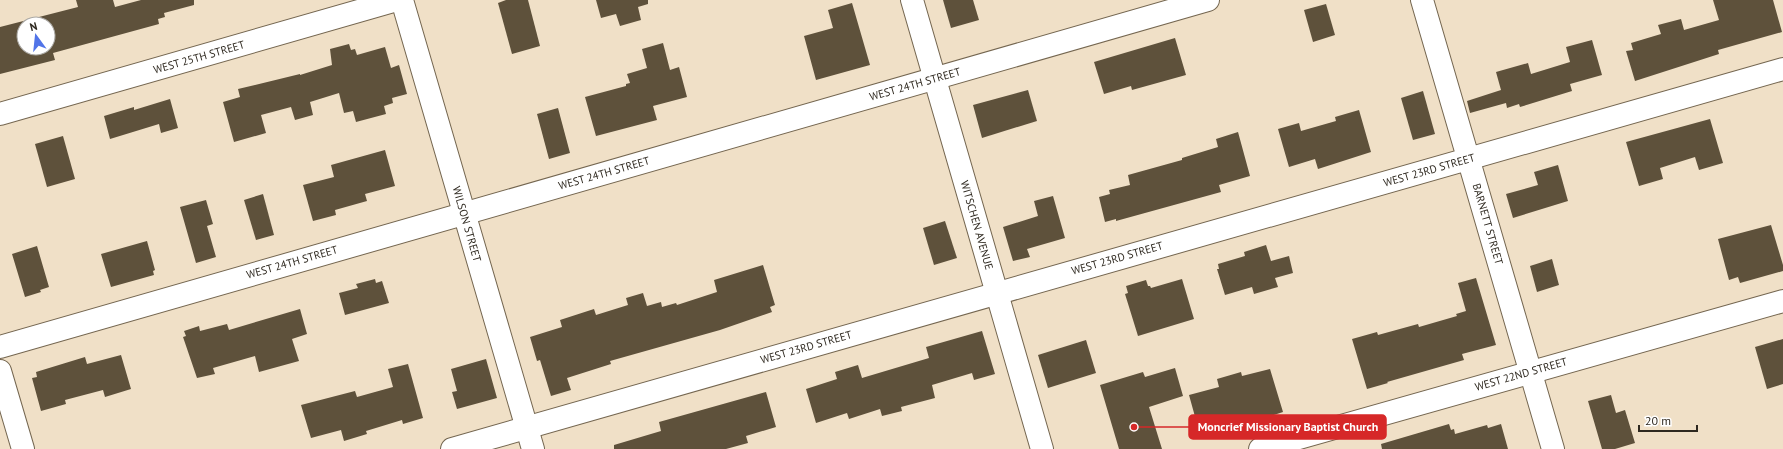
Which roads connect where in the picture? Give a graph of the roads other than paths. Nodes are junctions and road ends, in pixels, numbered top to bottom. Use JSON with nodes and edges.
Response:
{"nodes":[{"id":1,"x":397,"y":0,"type":"edge"},
{"id":2,"x":402,"y":0,"type":"edge"},
{"id":3,"x":912,"y":0,"type":"edge"},
{"id":4,"x":1208,"y":0,"type":"edge"},
{"id":5,"x":1422,"y":0,"type":"edge"},
{"id":6,"x":1783,"y":69,"type":"edge"},
{"id":7,"x":934,"y":78,"type":"junction"},
{"id":8,"x":0,"y":114,"type":"edge"},
{"id":9,"x":1469,"y":158,"type":"junction"},
{"id":10,"x":464,"y":213,"type":"junction"},
{"id":11,"x":997,"y":292,"type":"junction"},
{"id":12,"x":1783,"y":301,"type":"edge"},
{"id":13,"x":0,"y":346,"type":"edge"},
{"id":14,"x":0,"y":371,"type":"edge"},
{"id":15,"x":1530,"y":371,"type":"junction"},
{"id":16,"x":526,"y":428,"type":"junction"},
{"id":17,"x":23,"y":449,"type":"edge"},
{"id":18,"x":452,"y":449,"type":"edge"},
{"id":19,"x":533,"y":449,"type":"edge"},
{"id":20,"x":1042,"y":449,"type":"edge"},
{"id":21,"x":1260,"y":449,"type":"edge"},
{"id":22,"x":1553,"y":449,"type":"edge"}],
"edges":[{"from":1,"to":8,"type":"street","name":"WEST 25TH STREET"},
{"from":2,"to":10,"type":"street","name":"WILSON STREET"},
{"from":3,"to":7,"type":"street","name":"WITSCHEN AVENUE"},
{"from":4,"to":7,"type":"street","name":"WEST 24TH STREET"},
{"from":5,"to":9,"type":"street","name":"BARNETT STREET"},
{"from":6,"to":9,"type":"street","name":"WEST 23RD STREET"},
{"from":7,"to":10,"type":"street","name":"WEST 24TH STREET"},
{"from":7,"to":11,"type":"street","name":"WITSCHEN AVENUE"},
{"from":9,"to":11,"type":"street","name":"WEST 23RD STREET"},
{"from":9,"to":15,"type":"street","name":"BARNETT STREET"},
{"from":10,"to":13,"type":"street","name":"WEST 24TH STREET"},
{"from":10,"to":16,"type":"street","name":"WILSON STREET"},
{"from":11,"to":16,"type":"street","name":"WEST 23RD STREET"},
{"from":11,"to":20,"type":"street","name":"WITSCHEN AVENUE"},
{"from":12,"to":15,"type":"street","name":"WEST 22ND STREET"},
{"from":14,"to":17,"type":"street"},
{"from":15,"to":21,"type":"street","name":"WEST 22ND STREET"},
{"from":15,"to":22,"type":"street","name":"BARNETT STREET"},
{"from":16,"to":18,"type":"street","name":"WEST 23RD STREET"},
{"from":16,"to":19,"type":"street","name":"WILSON STREET"}]}
